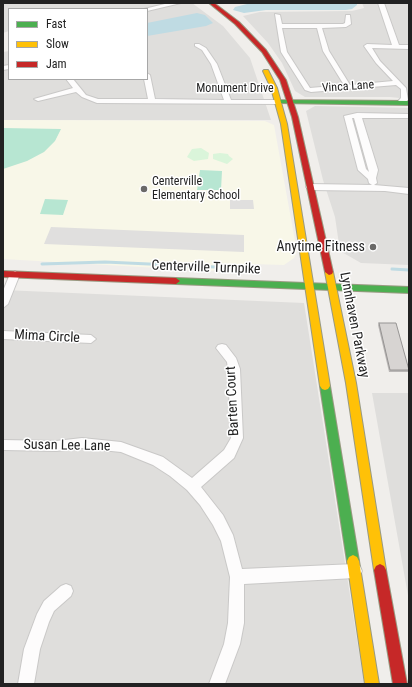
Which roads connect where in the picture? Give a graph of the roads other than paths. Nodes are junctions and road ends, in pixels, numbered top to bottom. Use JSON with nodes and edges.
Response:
{"nodes":[{"id":1,"x":152,"y":3,"type":"edge"},
{"id":2,"x":178,"y":3,"type":"edge"},
{"id":3,"x":200,"y":3,"type":"edge"},
{"id":4,"x":211,"y":3,"type":"edge"},
{"id":5,"x":381,"y":3,"type":"edge"},
{"id":6,"x":158,"y":7,"type":"junction"},
{"id":7,"x":148,"y":9,"type":"edge"},
{"id":8,"x":277,"y":15,"type":"dead end"},
{"id":9,"x":348,"y":16,"type":"dead end"},
{"id":10,"x":279,"y":26,"type":"junction"},
{"id":11,"x":319,"y":26,"type":"junction"},
{"id":12,"x":197,"y":45,"type":"dead end"},
{"id":13,"x":396,"y":46,"type":"junction"},
{"id":14,"x":409,"y":47,"type":"edge"},
{"id":15,"x":70,"y":80,"type":"edge"},
{"id":16,"x":148,"y":80,"type":"edge"},
{"id":17,"x":398,"y":83,"type":"junction"},
{"id":18,"x":348,"y":88,"type":"junction"},
{"id":19,"x":79,"y":89,"type":"junction"},
{"id":20,"x":400,"y":98,"type":"edge"},
{"id":21,"x":38,"y":99,"type":"dead end"},
{"id":22,"x":152,"y":101,"type":"junction"},
{"id":23,"x":228,"y":101,"type":"junction"},
{"id":24,"x":278,"y":102,"type":"junction"},
{"id":25,"x":290,"y":102,"type":"junction"},
{"id":26,"x":406,"y":115,"type":"edge"},
{"id":27,"x":310,"y":187,"type":"junction"},
{"id":28,"x":375,"y":188,"type":"junction"},
{"id":29,"x":409,"y":191,"type":"edge"},
{"id":30,"x":3,"y":274,"type":"edge"},
{"id":31,"x":15,"y":274,"type":"junction"},
{"id":32,"x":309,"y":286,"type":"junction"},
{"id":33,"x":332,"y":286,"type":"junction"},
{"id":34,"x":409,"y":290,"type":"edge"},
{"id":35,"x":3,"y":304,"type":"edge"},
{"id":36,"x":3,"y":335,"type":"edge"},
{"id":37,"x":91,"y":339,"type":"dead end"},
{"id":38,"x":222,"y":348,"type":"dead end"},
{"id":39,"x":3,"y":445,"type":"edge"},
{"id":40,"x":192,"y":486,"type":"junction"},
{"id":41,"x":355,"y":571,"type":"junction"},
{"id":42,"x":237,"y":577,"type":"junction"},
{"id":43,"x":66,"y":591,"type":"dead end"},
{"id":44,"x":26,"y":684,"type":"edge"},
{"id":45,"x":217,"y":684,"type":"edge"},
{"id":46,"x":372,"y":684,"type":"edge"},
{"id":47,"x":400,"y":684,"type":"edge"}],
"edges":[{"from":1,"to":6,"type":"street"},
{"from":2,"to":6,"type":"street"},
{"from":3,"to":24,"type":"main road"},
{"from":4,"to":25,"type":"main road","name":"Lynnhaven Parkway"},
{"from":5,"to":13,"type":"street"},
{"from":6,"to":7,"type":"street"},
{"from":8,"to":10,"type":"street","name":"Vinca Lane"},
{"from":9,"to":11,"type":"street"},
{"from":10,"to":11,"type":"street"},
{"from":10,"to":18,"type":"street","name":"Vinca Lane"},
{"from":11,"to":18,"type":"street"},
{"from":12,"to":23,"type":"street"},
{"from":13,"to":14,"type":"street"},
{"from":13,"to":17,"type":"street"},
{"from":15,"to":19,"type":"street","name":"Monument Drive"},
{"from":16,"to":22,"type":"street"},
{"from":17,"to":18,"type":"street","name":"Vinca Lane"},
{"from":17,"to":20,"type":"street"},
{"from":17,"to":20,"type":"street"},
{"from":19,"to":21,"type":"street"},
{"from":19,"to":22,"type":"street","name":"Monument Drive"},
{"from":20,"to":25,"type":"main road","name":"Monument Drive"},
{"from":20,"to":26,"type":"street"},
{"from":22,"to":23,"type":"street","name":"Monument Drive"},
{"from":23,"to":24,"type":"street","name":"Monument Drive"},
{"from":24,"to":25,"type":"main road","name":"Monument Drive"},
{"from":24,"to":32,"type":"main road"},
{"from":25,"to":27,"type":"main road","name":"Lynnhaven Parkway"},
{"from":26,"to":28,"type":"street"},
{"from":27,"to":28,"type":"street"},
{"from":27,"to":33,"type":"main road","name":"Lynnhaven Parkway"},
{"from":28,"to":29,"type":"street"},
{"from":30,"to":31,"type":"main road","name":"Centerville Turnpike"},
{"from":31,"to":32,"type":"main road","name":"Centerville Turnpike"},
{"from":31,"to":35,"type":"street"},
{"from":32,"to":33,"type":"main road","name":"Centerville Turnpike"},
{"from":32,"to":41,"type":"main road"},
{"from":33,"to":34,"type":"main road","name":"Centerville Turnpike"},
{"from":33,"to":47,"type":"main road","name":"Lynnhaven Parkway"},
{"from":36,"to":37,"type":"street","name":"Mima Circle"},
{"from":38,"to":40,"type":"street","name":"Barten Court"},
{"from":39,"to":40,"type":"street","name":"Susan Lee Lane"},
{"from":40,"to":42,"type":"street","name":"Susan Lee Lane"},
{"from":41,"to":42,"type":"street"},
{"from":41,"to":46,"type":"main road"},
{"from":42,"to":45,"type":"street","name":"Susan Lee Lane"},
{"from":43,"to":44,"type":"street"}]}
